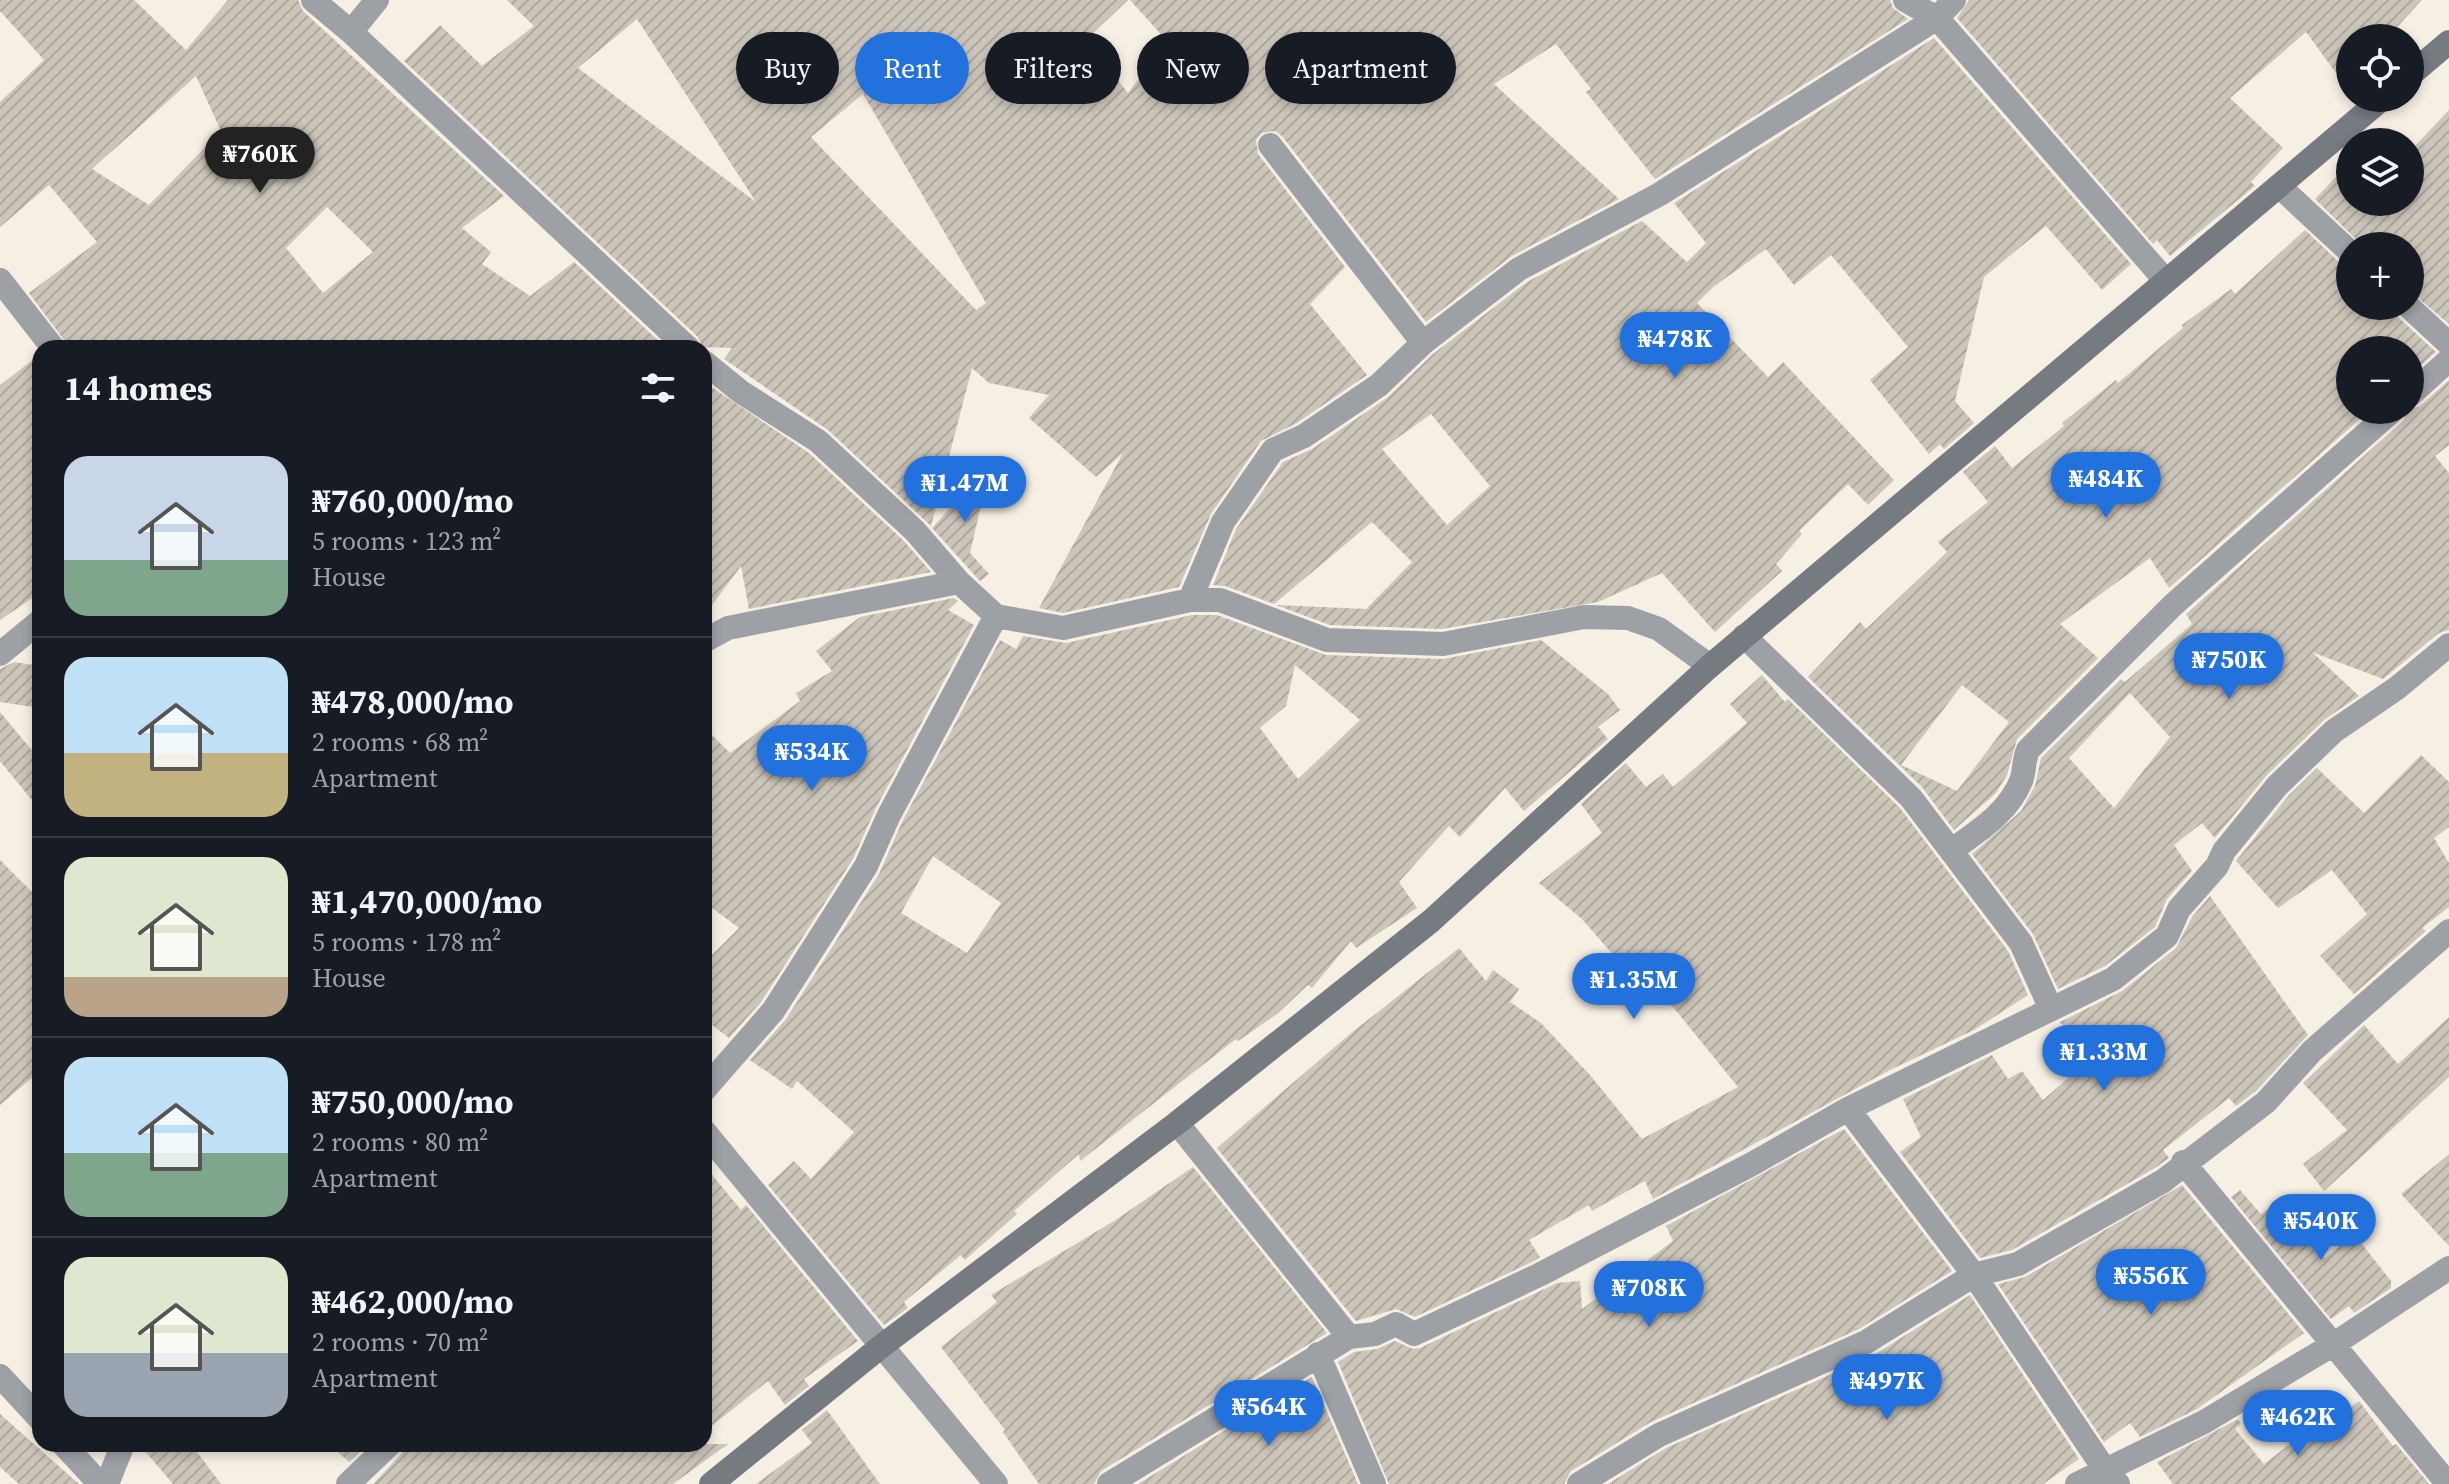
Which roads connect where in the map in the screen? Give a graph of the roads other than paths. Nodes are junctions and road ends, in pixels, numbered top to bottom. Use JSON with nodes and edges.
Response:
{"nodes":[{"id":1,"x":313,"y":0,"type":"edge"},
{"id":2,"x":377,"y":0,"type":"edge"},
{"id":3,"x":1905,"y":0,"type":"edge"},
{"id":4,"x":1954,"y":0,"type":"edge"},
{"id":5,"x":1937,"y":18,"type":"junction"},
{"id":6,"x":351,"y":32,"type":"junction"},
{"id":7,"x":2449,"y":42,"type":"edge"},
{"id":8,"x":2424,"y":63,"type":"edge"},
{"id":9,"x":2366,"y":112,"type":"edge"},
{"id":10,"x":1270,"y":145,"type":"dead end"},
{"id":11,"x":2279,"y":186,"type":"junction"},
{"id":12,"x":2336,"y":239,"type":"edge"},
{"id":13,"x":0,"y":280,"type":"edge"},
{"id":14,"x":2165,"y":280,"type":"junction"},
{"id":15,"x":2423,"y":320,"type":"edge"},
{"id":16,"x":47,"y":340,"type":"edge"},
{"id":17,"x":679,"y":340,"type":"edge"},
{"id":18,"x":1423,"y":343,"type":"junction"},
{"id":19,"x":2449,"y":344,"type":"edge"},
{"id":20,"x":2449,"y":360,"type":"edge"},
{"id":21,"x":712,"y":368,"type":"edge"},
{"id":22,"x":2424,"y":382,"type":"edge"},
{"id":23,"x":2377,"y":424,"type":"edge"},
{"id":24,"x":959,"y":582,"type":"junction"},
{"id":25,"x":1190,"y":600,"type":"junction"},
{"id":26,"x":996,"y":616,"type":"junction"},
{"id":27,"x":32,"y":628,"type":"edge"},
{"id":28,"x":1744,"y":636,"type":"junction"},
{"id":29,"x":712,"y":637,"type":"edge"},
{"id":30,"x":2449,"y":645,"type":"edge"},
{"id":31,"x":0,"y":654,"type":"edge"},
{"id":32,"x":1710,"y":666,"type":"junction"},
{"id":33,"x":1952,"y":850,"type":"junction"},
{"id":34,"x":2449,"y":931,"type":"edge"},
{"id":35,"x":2051,"y":1009,"type":"junction"},
{"id":36,"x":712,"y":1081,"type":"edge"},
{"id":37,"x":1848,"y":1109,"type":"junction"},
{"id":38,"x":1177,"y":1123,"type":"junction"},
{"id":39,"x":712,"y":1141,"type":"edge"},
{"id":40,"x":2183,"y":1162,"type":"junction"},
{"id":41,"x":2449,"y":1268,"type":"edge"},
{"id":42,"x":1974,"y":1275,"type":"junction"},
{"id":43,"x":1349,"y":1337,"type":"junction"},
{"id":44,"x":2334,"y":1344,"type":"junction"},
{"id":45,"x":883,"y":1345,"type":"junction"},
{"id":46,"x":1318,"y":1354,"type":"junction"},
{"id":47,"x":0,"y":1376,"type":"edge"},
{"id":48,"x":32,"y":1410,"type":"edge"},
{"id":49,"x":70,"y":1452,"type":"edge"},
{"id":50,"x":120,"y":1452,"type":"edge"},
{"id":51,"x":382,"y":1452,"type":"edge"},
{"id":52,"x":2111,"y":1477,"type":"edge"},
{"id":53,"x":100,"y":1484,"type":"edge"},
{"id":54,"x":107,"y":1484,"type":"edge"},
{"id":55,"x":348,"y":1484,"type":"edge"},
{"id":56,"x":711,"y":1484,"type":"edge"},
{"id":57,"x":996,"y":1484,"type":"edge"},
{"id":58,"x":1109,"y":1484,"type":"edge"},
{"id":59,"x":1374,"y":1484,"type":"edge"},
{"id":60,"x":1579,"y":1484,"type":"edge"},
{"id":61,"x":2077,"y":1484,"type":"edge"},
{"id":62,"x":2448,"y":1484,"type":"edge"}],
"edges":[{"from":1,"to":6,"type":"street"},
{"from":2,"to":6,"type":"street"},
{"from":3,"to":5,"type":"street"},
{"from":4,"to":5,"type":"street"},
{"from":5,"to":14,"type":"street"},
{"from":5,"to":18,"type":"street"},
{"from":6,"to":17,"type":"street"},
{"from":7,"to":8,"type":"street"},
{"from":9,"to":11,"type":"street"},
{"from":10,"to":18,"type":"street"},
{"from":11,"to":12,"type":"street"},
{"from":11,"to":14,"type":"street"},
{"from":13,"to":16,"type":"street"},
{"from":14,"to":28,"type":"street"},
{"from":15,"to":19,"type":"street"},
{"from":18,"to":25,"type":"street"},
{"from":20,"to":22,"type":"street"},
{"from":21,"to":24,"type":"street"},
{"from":23,"to":33,"type":"street"},
{"from":24,"to":26,"type":"street"},
{"from":24,"to":29,"type":"street"},
{"from":25,"to":26,"type":"street"},
{"from":25,"to":32,"type":"street"},
{"from":26,"to":36,"type":"street"},
{"from":27,"to":31,"type":"street"},
{"from":28,"to":32,"type":"street"},
{"from":28,"to":33,"type":"street"},
{"from":30,"to":35,"type":"street"},
{"from":32,"to":38,"type":"street"},
{"from":33,"to":35,"type":"street"},
{"from":34,"to":40,"type":"street"},
{"from":35,"to":37,"type":"street"},
{"from":37,"to":42,"type":"street"},
{"from":37,"to":43,"type":"street"},
{"from":38,"to":43,"type":"street"},
{"from":38,"to":45,"type":"street"},
{"from":39,"to":45,"type":"street"},
{"from":40,"to":42,"type":"street"},
{"from":40,"to":44,"type":"street"},
{"from":41,"to":44,"type":"street"},
{"from":42,"to":52,"type":"street"},
{"from":42,"to":60,"type":"street"},
{"from":43,"to":46,"type":"street"},
{"from":44,"to":52,"type":"street"},
{"from":44,"to":62,"type":"street"},
{"from":45,"to":56,"type":"street"},
{"from":45,"to":57,"type":"street"},
{"from":46,"to":58,"type":"street"},
{"from":46,"to":59,"type":"street"},
{"from":47,"to":48,"type":"street"},
{"from":49,"to":53,"type":"street"},
{"from":50,"to":54,"type":"street"},
{"from":51,"to":55,"type":"street"},
{"from":52,"to":61,"type":"street"}]}
